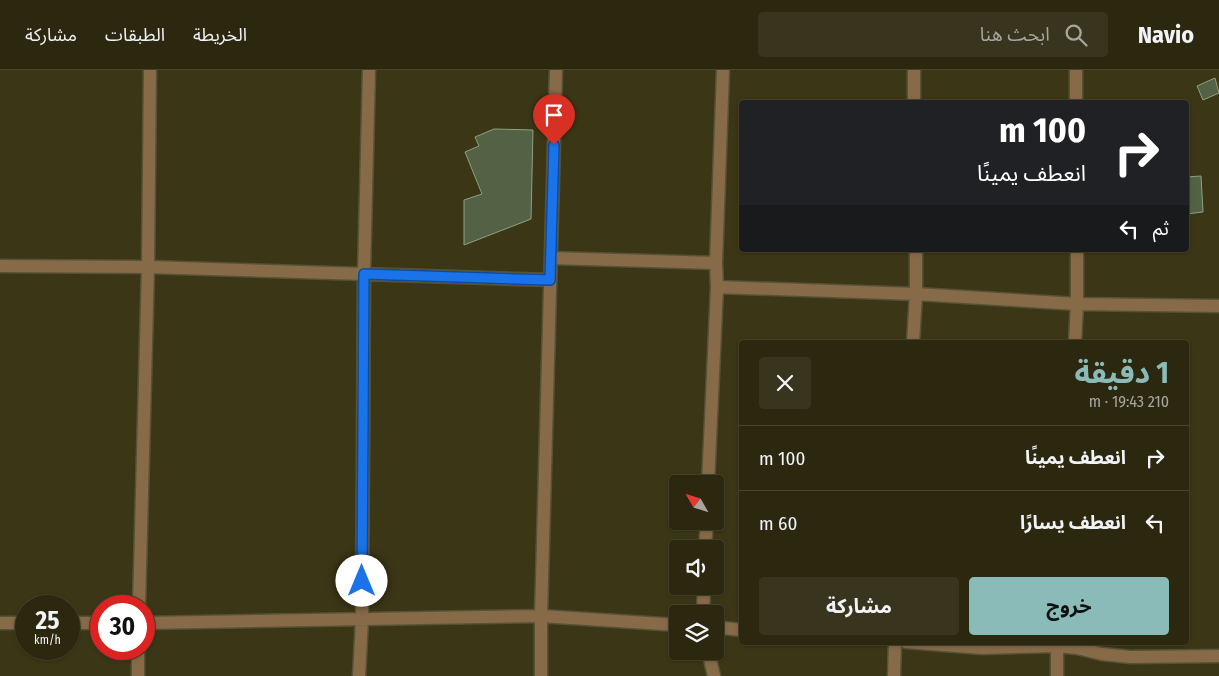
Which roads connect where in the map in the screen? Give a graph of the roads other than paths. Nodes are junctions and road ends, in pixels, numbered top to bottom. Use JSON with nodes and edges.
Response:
{"nodes":[{"id":1,"x":150,"y":70,"type":"edge"},
{"id":2,"x":369,"y":70,"type":"edge"},
{"id":3,"x":556,"y":70,"type":"edge"},
{"id":4,"x":723,"y":70,"type":"edge"},
{"id":5,"x":914,"y":70,"type":"edge"},
{"id":6,"x":1076,"y":70,"type":"edge"},
{"id":7,"x":914,"y":100,"type":"edge"},
{"id":8,"x":1076,"y":100,"type":"edge"},
{"id":9,"x":916,"y":252,"type":"edge"},
{"id":10,"x":1077,"y":252,"type":"edge"},
{"id":11,"x":551,"y":258,"type":"junction"},
{"id":12,"x":716,"y":263,"type":"junction"},
{"id":13,"x":0,"y":266,"type":"edge"},
{"id":14,"x":148,"y":267,"type":"junction"},
{"id":15,"x":364,"y":274,"type":"junction"},
{"id":16,"x":550,"y":280,"type":"junction"},
{"id":17,"x":716,"y":287,"type":"junction"},
{"id":18,"x":916,"y":294,"type":"junction"},
{"id":19,"x":1078,"y":304,"type":"junction"},
{"id":20,"x":1219,"y":306,"type":"edge"},
{"id":21,"x":913,"y":340,"type":"edge"},
{"id":22,"x":1075,"y":340,"type":"edge"},
{"id":23,"x":708,"y":475,"type":"edge"},
{"id":24,"x":139,"y":595,"type":"edge"},
{"id":25,"x":541,"y":616,"type":"junction"},
{"id":26,"x":362,"y":619,"type":"junction"},
{"id":27,"x":0,"y":623,"type":"edge"},
{"id":28,"x":15,"y":623,"type":"edge"},
{"id":29,"x":155,"y":623,"type":"edge"},
{"id":30,"x":669,"y":624,"type":"edge"},
{"id":31,"x":724,"y":628,"type":"edge"},
{"id":32,"x":739,"y":630,"type":"edge"},
{"id":33,"x":895,"y":645,"type":"edge"},
{"id":34,"x":944,"y":645,"type":"edge"},
{"id":35,"x":1038,"y":645,"type":"edge"},
{"id":36,"x":1057,"y":645,"type":"edge"},
{"id":37,"x":1062,"y":645,"type":"edge"},
{"id":38,"x":1219,"y":656,"type":"edge"},
{"id":39,"x":138,"y":660,"type":"edge"},
{"id":40,"x":710,"y":660,"type":"edge"},
{"id":41,"x":138,"y":676,"type":"edge"},
{"id":42,"x":359,"y":676,"type":"edge"},
{"id":43,"x":541,"y":676,"type":"edge"},
{"id":44,"x":714,"y":676,"type":"edge"},
{"id":45,"x":894,"y":676,"type":"edge"},
{"id":46,"x":1057,"y":676,"type":"edge"}],
"edges":[{"from":1,"to":14,"type":"street"},
{"from":2,"to":15,"type":"street"},
{"from":3,"to":11,"type":"street"},
{"from":4,"to":12,"type":"street"},
{"from":5,"to":7,"type":"street"},
{"from":6,"to":8,"type":"street"},
{"from":9,"to":18,"type":"street"},
{"from":10,"to":19,"type":"street"},
{"from":11,"to":12,"type":"street"},
{"from":11,"to":16,"type":"street"},
{"from":12,"to":17,"type":"street"},
{"from":13,"to":14,"type":"street"},
{"from":14,"to":15,"type":"street"},
{"from":14,"to":24,"type":"street"},
{"from":15,"to":16,"type":"street"},
{"from":15,"to":26,"type":"street"},
{"from":16,"to":25,"type":"street"},
{"from":17,"to":18,"type":"street"},
{"from":17,"to":23,"type":"street"},
{"from":18,"to":19,"type":"street"},
{"from":18,"to":21,"type":"street"},
{"from":19,"to":20,"type":"street"},
{"from":19,"to":22,"type":"street"},
{"from":25,"to":26,"type":"street"},
{"from":25,"to":30,"type":"street"},
{"from":25,"to":43,"type":"street"},
{"from":26,"to":29,"type":"street"},
{"from":26,"to":42,"type":"street"},
{"from":27,"to":28,"type":"street"},
{"from":31,"to":32,"type":"street"},
{"from":33,"to":45,"type":"street"},
{"from":34,"to":35,"type":"street"},
{"from":36,"to":46,"type":"street"},
{"from":37,"to":38,"type":"street"},
{"from":39,"to":41,"type":"street"},
{"from":40,"to":44,"type":"street"}]}
